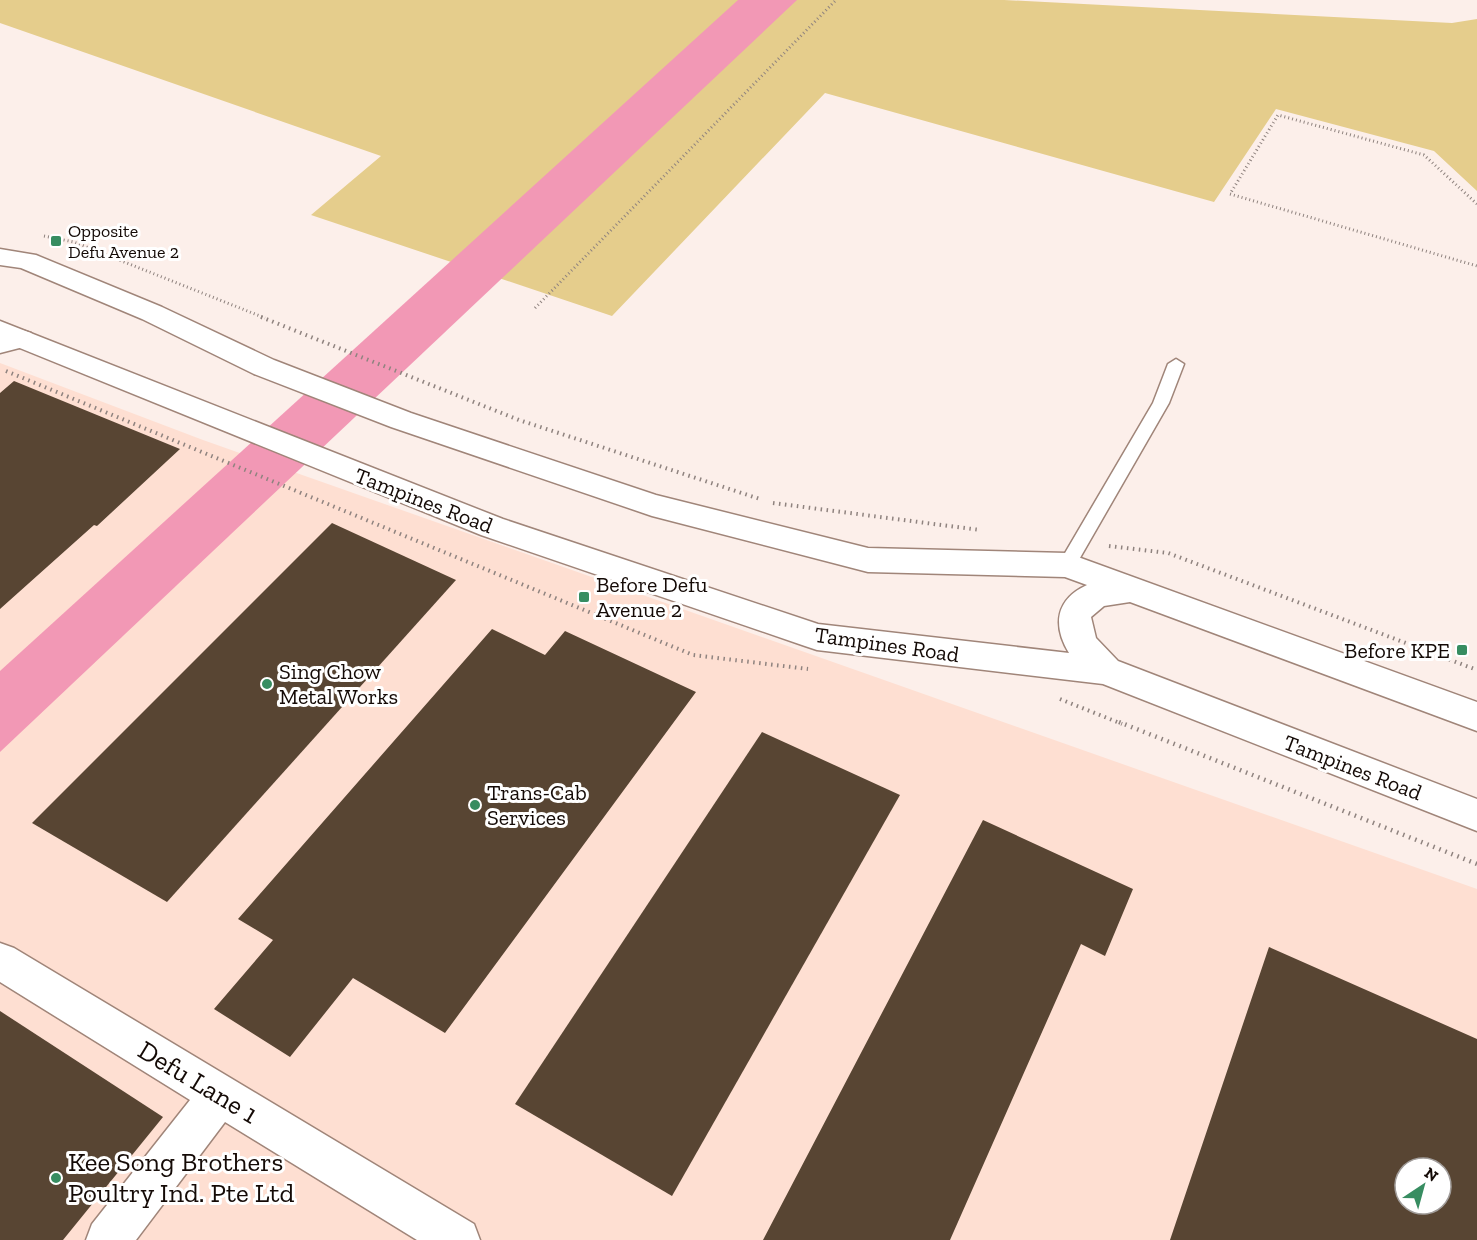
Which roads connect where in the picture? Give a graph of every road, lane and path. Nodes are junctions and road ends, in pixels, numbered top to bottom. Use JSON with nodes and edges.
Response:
{"nodes":[{"id":1,"x":836,"y":0,"type":"edge"},
{"id":2,"x":1477,"y":204,"type":"edge"},
{"id":3,"x":42,"y":236,"type":"dead end"},
{"id":4,"x":0,"y":257,"type":"edge"},
{"id":5,"x":1477,"y":266,"type":"edge"},
{"id":6,"x":535,"y":308,"type":"dead end"},
{"id":7,"x":7,"y":338,"type":"edge"},
{"id":8,"x":1176,"y":364,"type":"dead end"},
{"id":9,"x":0,"y":369,"type":"edge"},
{"id":10,"x":316,"y":499,"type":"dead end"},
{"id":11,"x":987,"y":531,"type":"dead end"},
{"id":12,"x":1073,"y":554,"type":"junction"},
{"id":13,"x":1131,"y":588,"type":"junction"},
{"id":14,"x":1477,"y":670,"type":"edge"},
{"id":15,"x":1106,"y":671,"type":"junction"},
{"id":16,"x":1057,"y":698,"type":"dead end"},
{"id":17,"x":1477,"y":717,"type":"edge"},
{"id":18,"x":1477,"y":815,"type":"edge"},
{"id":19,"x":1477,"y":864,"type":"edge"},
{"id":20,"x":0,"y":961,"type":"edge"},
{"id":21,"x":219,"y":1096,"type":"junction"},
{"id":22,"x":108,"y":1240,"type":"edge"},
{"id":23,"x":458,"y":1240,"type":"edge"}],
"edges":[{"from":1,"to":6,"type":"path"},
{"from":2,"to":5,"type":"path"},
{"from":3,"to":11,"type":"path"},
{"from":4,"to":12,"type":"main road"},
{"from":7,"to":15,"type":"main road","name":"Tampines Road"},
{"from":8,"to":12,"type":"lane"},
{"from":9,"to":10,"type":"path"},
{"from":12,"to":13,"type":"main road"},
{"from":12,"to":14,"type":"path"},
{"from":13,"to":15,"type":"main road"},
{"from":13,"to":17,"type":"main road"},
{"from":15,"to":18,"type":"main road","name":"Tampines Road"},
{"from":16,"to":19,"type":"path"},
{"from":20,"to":21,"type":"main road","name":"Defu Lane 1"},
{"from":21,"to":22,"type":"main road"},
{"from":21,"to":23,"type":"main road","name":"Defu Lane 1"}]}
